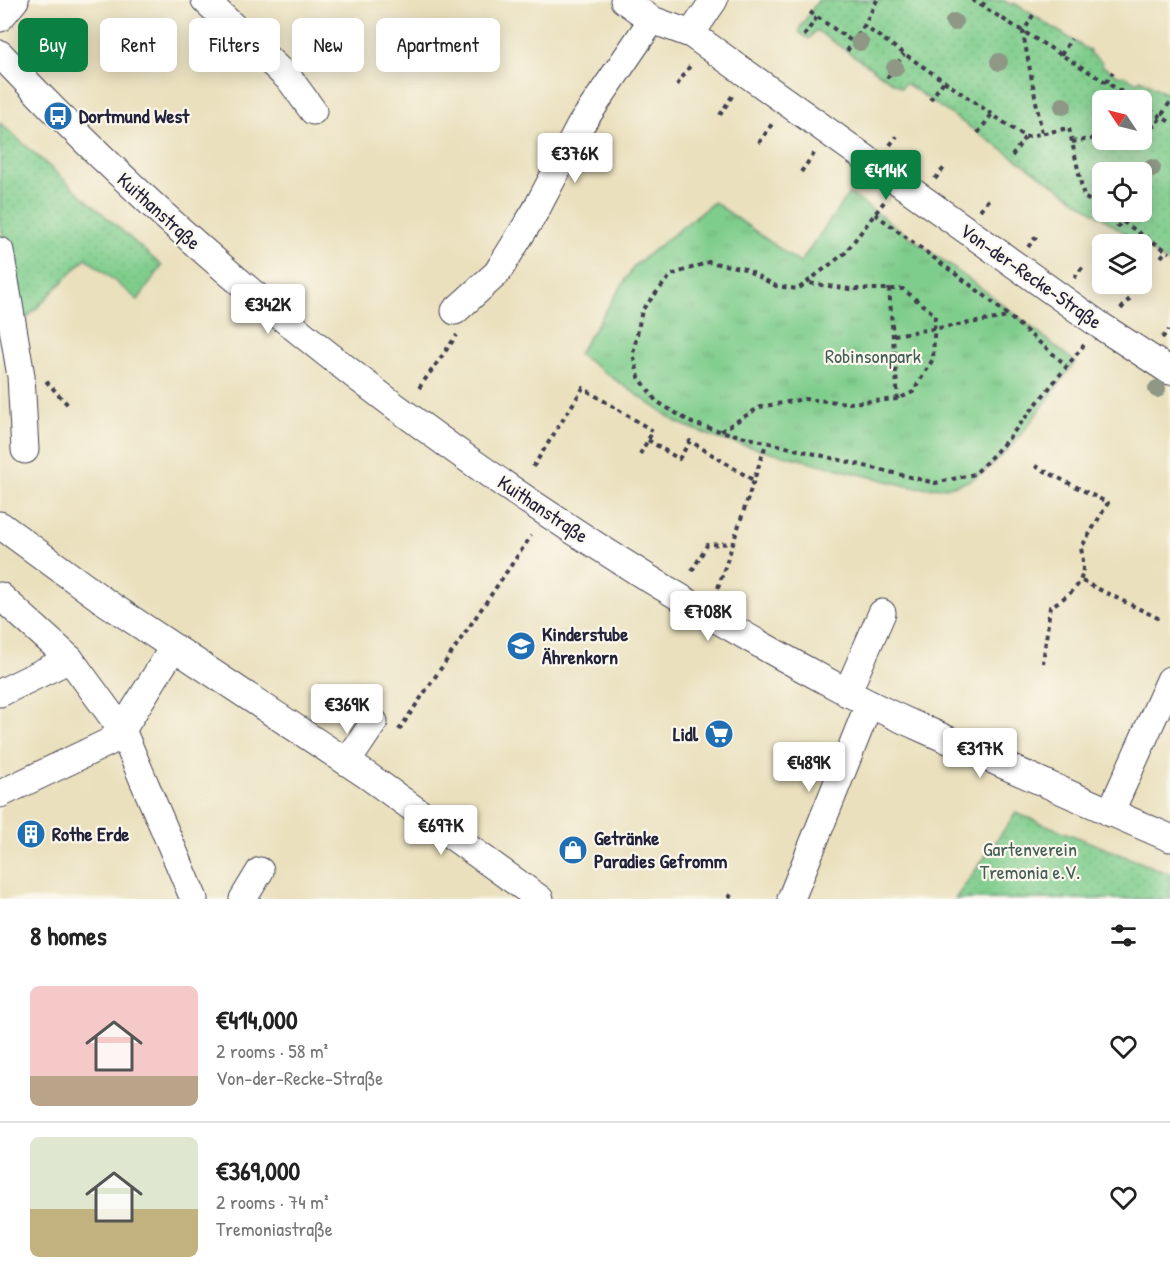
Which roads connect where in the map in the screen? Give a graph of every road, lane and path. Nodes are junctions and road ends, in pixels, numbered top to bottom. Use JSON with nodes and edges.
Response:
{"nodes":[{"id":1,"x":15,"y":0,"type":"edge"},
{"id":2,"x":205,"y":0,"type":"edge"},
{"id":3,"x":624,"y":0,"type":"edge"},
{"id":4,"x":714,"y":0,"type":"edge"},
{"id":5,"x":877,"y":0,"type":"edge"},
{"id":6,"x":972,"y":0,"type":"edge"},
{"id":7,"x":986,"y":0,"type":"edge"},
{"id":8,"x":982,"y":6,"type":"junction"},
{"id":9,"x":810,"y":12,"type":"dead end"},
{"id":10,"x":1033,"y":15,"type":"dead end"},
{"id":11,"x":817,"y":17,"type":"junction"},
{"id":12,"x":0,"y":18,"type":"edge"},
{"id":13,"x":652,"y":20,"type":"junction"},
{"id":14,"x":864,"y":26,"type":"junction"},
{"id":15,"x":1023,"y":33,"type":"junction"},
{"id":16,"x":690,"y":34,"type":"junction"},
{"id":17,"x":804,"y":36,"type":"dead end"},
{"id":18,"x":1071,"y":39,"type":"dead end"},
{"id":19,"x":853,"y":42,"type":"junction"},
{"id":20,"x":846,"y":51,"type":"dead end"},
{"id":21,"x":0,"y":54,"type":"edge"},
{"id":22,"x":904,"y":54,"type":"junction"},
{"id":23,"x":1061,"y":55,"type":"junction"},
{"id":24,"x":1113,"y":72,"type":"dead end"},
{"id":25,"x":887,"y":78,"type":"dead end"},
{"id":26,"x":945,"y":81,"type":"junction"},
{"id":27,"x":1106,"y":82,"type":"junction"},
{"id":28,"x":1119,"y":90,"type":"edge"},
{"id":29,"x":930,"y":100,"type":"dead end"},
{"id":30,"x":1170,"y":102,"type":"edge"},
{"id":31,"x":313,"y":111,"type":"dead end"},
{"id":32,"x":1152,"y":111,"type":"edge"},
{"id":33,"x":992,"y":114,"type":"junction"},
{"id":34,"x":1162,"y":117,"type":"junction"},
{"id":35,"x":1170,"y":122,"type":"edge"},
{"id":36,"x":1152,"y":127,"type":"edge"},
{"id":37,"x":978,"y":133,"type":"dead end"},
{"id":38,"x":1042,"y":133,"type":"junction"},
{"id":39,"x":1025,"y":137,"type":"junction"},
{"id":40,"x":1092,"y":138,"type":"edge"},
{"id":41,"x":1072,"y":142,"type":"junction"},
{"id":42,"x":1012,"y":156,"type":"dead end"},
{"id":43,"x":898,"y":182,"type":"junction"},
{"id":44,"x":1084,"y":196,"type":"junction"},
{"id":45,"x":1092,"y":201,"type":"edge"},
{"id":46,"x":1080,"y":202,"type":"dead end"},
{"id":47,"x":875,"y":214,"type":"junction"},
{"id":48,"x":1121,"y":222,"type":"edge"},
{"id":49,"x":1125,"y":222,"type":"edge"},
{"id":50,"x":1117,"y":228,"type":"dead end"},
{"id":51,"x":0,"y":251,"type":"edge"},
{"id":52,"x":1168,"y":252,"type":"edge"},
{"id":53,"x":1161,"y":257,"type":"dead end"},
{"id":54,"x":808,"y":283,"type":"junction"},
{"id":55,"x":889,"y":288,"type":"junction"},
{"id":56,"x":1008,"y":317,"type":"junction"},
{"id":57,"x":456,"y":324,"type":"joint"},
{"id":58,"x":1101,"y":326,"type":"junction"},
{"id":59,"x":934,"y":330,"type":"junction"},
{"id":60,"x":894,"y":335,"type":"junction"},
{"id":61,"x":1066,"y":365,"type":"junction"},
{"id":62,"x":1170,"y":371,"type":"edge"},
{"id":63,"x":39,"y":374,"type":"dead end"},
{"id":64,"x":419,"y":388,"type":"dead end"},
{"id":65,"x":898,"y":399,"type":"junction"},
{"id":66,"x":68,"y":405,"type":"dead end"},
{"id":67,"x":720,"y":431,"type":"junction"},
{"id":68,"x":648,"y":440,"type":"junction"},
{"id":69,"x":766,"y":444,"type":"junction"},
{"id":70,"x":26,"y":450,"type":"dead end"},
{"id":71,"x":640,"y":454,"type":"dead end"},
{"id":72,"x":1035,"y":466,"type":"dead end"},
{"id":73,"x":533,"y":467,"type":"dead end"},
{"id":74,"x":753,"y":480,"type":"junction"},
{"id":75,"x":0,"y":525,"type":"edge"},
{"id":76,"x":531,"y":536,"type":"dead end"},
{"id":77,"x":732,"y":543,"type":"junction"},
{"id":78,"x":692,"y":571,"type":"dead end"},
{"id":79,"x":1082,"y":581,"type":"junction"},
{"id":80,"x":718,"y":588,"type":"dead end"},
{"id":81,"x":0,"y":596,"type":"edge"},
{"id":82,"x":882,"y":613,"type":"dead end"},
{"id":83,"x":1162,"y":620,"type":"dead end"},
{"id":84,"x":173,"y":648,"type":"junction"},
{"id":85,"x":70,"y":659,"type":"junction"},
{"id":86,"x":1043,"y":663,"type":"dead end"},
{"id":87,"x":1170,"y":680,"type":"edge"},
{"id":88,"x":0,"y":693,"type":"edge"},
{"id":89,"x":858,"y":698,"type":"junction"},
{"id":90,"x":385,"y":728,"type":"joint"},
{"id":91,"x":122,"y":730,"type":"junction"},
{"id":92,"x":347,"y":762,"type":"junction"},
{"id":93,"x":0,"y":794,"type":"edge"},
{"id":94,"x":1110,"y":813,"type":"junction"},
{"id":95,"x":1170,"y":837,"type":"edge"},
{"id":96,"x":260,"y":871,"type":"dead end"},
{"id":97,"x":728,"y":895,"type":"dead end"},
{"id":98,"x":194,"y":899,"type":"edge"},
{"id":99,"x":243,"y":899,"type":"edge"},
{"id":100,"x":540,"y":899,"type":"edge"},
{"id":101,"x":734,"y":899,"type":"edge"},
{"id":102,"x":791,"y":899,"type":"edge"}],
"edges":[{"from":1,"to":12,"type":"street"},
{"from":2,"to":31,"type":"street"},
{"from":3,"to":13,"type":"street","name":"Von-der-Recke-Straße"},
{"from":4,"to":16,"type":"street"},
{"from":5,"to":14,"type":"path"},
{"from":6,"to":8,"type":"path"},
{"from":7,"to":8,"type":"path"},
{"from":8,"to":15,"type":"path"},
{"from":9,"to":11,"type":"path"},
{"from":10,"to":15,"type":"path"},
{"from":11,"to":17,"type":"path"},
{"from":11,"to":19,"type":"path"},
{"from":13,"to":16,"type":"street","name":"Von-der-Recke-Straße"},
{"from":13,"to":57,"type":"street"},
{"from":14,"to":19,"type":"path"},
{"from":14,"to":22,"type":"path"},
{"from":15,"to":23,"type":"path"},
{"from":15,"to":38,"type":"path"},
{"from":16,"to":43,"type":"street","name":"Von-der-Recke-Straße"},
{"from":18,"to":23,"type":"path"},
{"from":19,"to":20,"type":"path"},
{"from":21,"to":89,"type":"street","name":"Kuithanstraße"},
{"from":22,"to":25,"type":"path"},
{"from":22,"to":26,"type":"path"},
{"from":23,"to":27,"type":"path"},
{"from":24,"to":27,"type":"path"},
{"from":26,"to":29,"type":"path"},
{"from":26,"to":33,"type":"path"},
{"from":27,"to":28,"type":"path"},
{"from":30,"to":34,"type":"path"},
{"from":32,"to":34,"type":"path"},
{"from":33,"to":37,"type":"path"},
{"from":33,"to":39,"type":"path"},
{"from":34,"to":35,"type":"path"},
{"from":34,"to":36,"type":"path"},
{"from":38,"to":39,"type":"path"},
{"from":38,"to":41,"type":"path"},
{"from":39,"to":42,"type":"path"},
{"from":40,"to":41,"type":"path"},
{"from":41,"to":44,"type":"path"},
{"from":43,"to":47,"type":"path"},
{"from":43,"to":58,"type":"street","name":"Von-der-Recke-Straße"},
{"from":44,"to":45,"type":"path"},
{"from":44,"to":46,"type":"path"},
{"from":47,"to":54,"type":"path"},
{"from":47,"to":56,"type":"path"},
{"from":48,"to":50,"type":"path"},
{"from":49,"to":52,"type":"path"},
{"from":51,"to":70,"type":"street"},
{"from":52,"to":53,"type":"path"},
{"from":54,"to":55,"type":"path"},
{"from":54,"to":67,"type":"path"},
{"from":55,"to":59,"type":"path"},
{"from":55,"to":60,"type":"path"},
{"from":56,"to":59,"type":"path"},
{"from":56,"to":61,"type":"path"},
{"from":57,"to":64,"type":"path"},
{"from":58,"to":61,"type":"path"},
{"from":58,"to":62,"type":"street","name":"Von-der-Recke-Straße"},
{"from":59,"to":60,"type":"path"},
{"from":59,"to":65,"type":"path"},
{"from":60,"to":65,"type":"path"},
{"from":61,"to":69,"type":"path"},
{"from":63,"to":66,"type":"path"},
{"from":65,"to":67,"type":"path"},
{"from":67,"to":69,"type":"path"},
{"from":68,"to":71,"type":"path"},
{"from":68,"to":73,"type":"path"},
{"from":68,"to":74,"type":"path"},
{"from":69,"to":74,"type":"path"},
{"from":72,"to":79,"type":"path"},
{"from":74,"to":77,"type":"path"},
{"from":75,"to":84,"type":"street"},
{"from":76,"to":90,"type":"path"},
{"from":77,"to":78,"type":"path"},
{"from":77,"to":80,"type":"path"},
{"from":79,"to":83,"type":"path"},
{"from":79,"to":86,"type":"path"},
{"from":81,"to":85,"type":"street"},
{"from":82,"to":89,"type":"street"},
{"from":84,"to":91,"type":"street"},
{"from":84,"to":92,"type":"street"},
{"from":85,"to":88,"type":"street"},
{"from":85,"to":91,"type":"street"},
{"from":87,"to":94,"type":"street"},
{"from":89,"to":94,"type":"street","name":"Kuithanstraße"},
{"from":89,"to":102,"type":"street"},
{"from":90,"to":92,"type":"street"},
{"from":91,"to":93,"type":"street"},
{"from":91,"to":98,"type":"street"},
{"from":92,"to":100,"type":"street"},
{"from":94,"to":95,"type":"street","name":"Kuithanstraße"},
{"from":96,"to":99,"type":"street"},
{"from":97,"to":101,"type":"path"}]}
